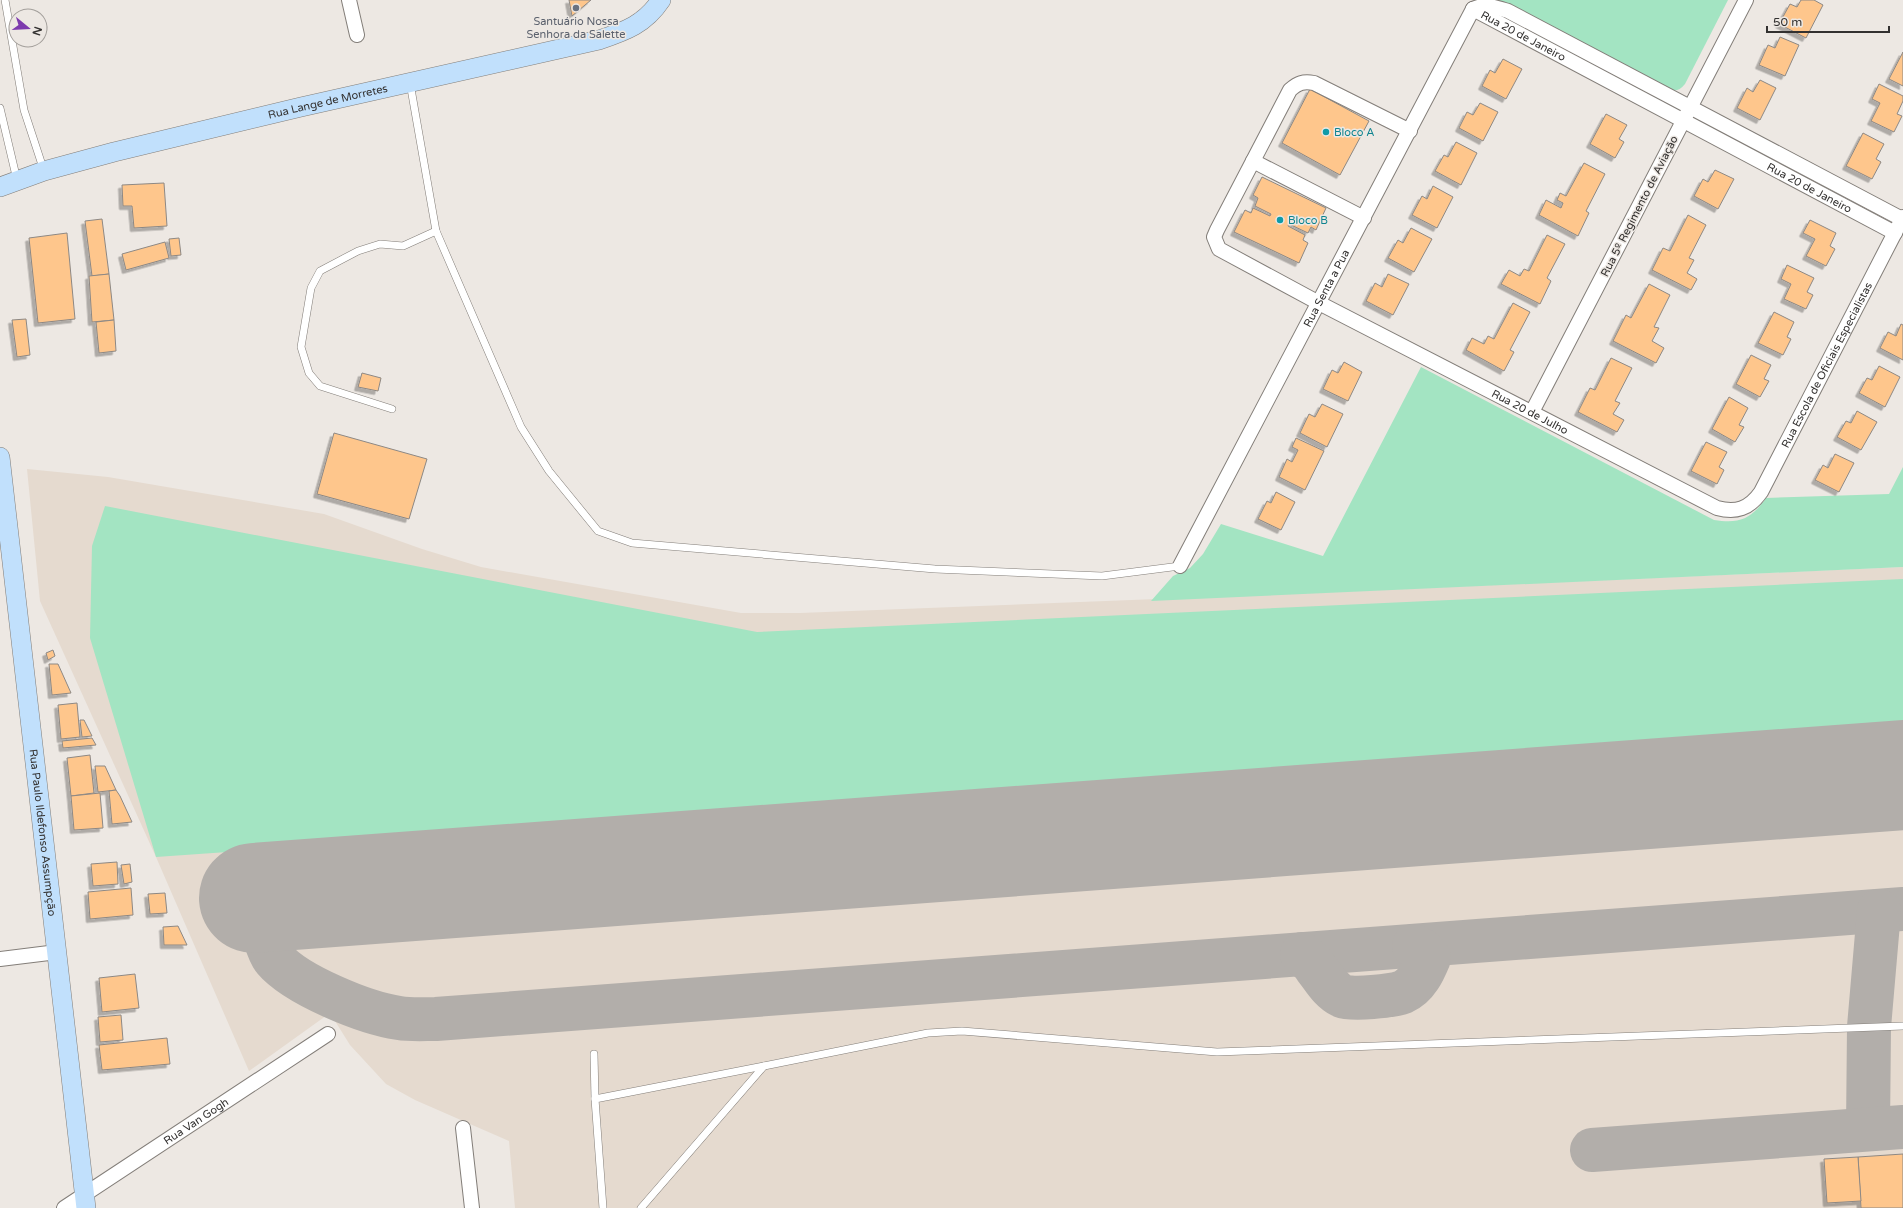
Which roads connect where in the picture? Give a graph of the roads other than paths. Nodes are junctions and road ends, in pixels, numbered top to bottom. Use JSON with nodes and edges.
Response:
{"nodes":[{"id":1,"x":5,"y":0,"type":"edge"},
{"id":2,"x":349,"y":0,"type":"edge"},
{"id":3,"x":1746,"y":0,"type":"edge"},
{"id":4,"x":657,"y":6,"type":"edge"},
{"id":5,"x":1472,"y":9,"type":"junction"},
{"id":6,"x":357,"y":35,"type":"dead end"},
{"id":7,"x":410,"y":83,"type":"junction"},
{"id":8,"x":1690,"y":107,"type":"junction"},
{"id":9,"x":0,"y":108,"type":"edge"},
{"id":10,"x":1683,"y":121,"type":"junction"},
{"id":11,"x":1410,"y":131,"type":"junction"},
{"id":12,"x":1253,"y":161,"type":"junction"},
{"id":13,"x":44,"y":171,"type":"junction"},
{"id":14,"x":9,"y":183,"type":"edge"},
{"id":15,"x":1364,"y":218,"type":"junction"},
{"id":16,"x":1902,"y":218,"type":"edge"},
{"id":17,"x":436,"y":230,"type":"junction"},
{"id":18,"x":1894,"y":233,"type":"junction"},
{"id":19,"x":1319,"y":303,"type":"junction"},
{"id":20,"x":392,"y":409,"type":"dead end"},
{"id":21,"x":1532,"y":412,"type":"junction"},
{"id":22,"x":0,"y":457,"type":"edge"},
{"id":23,"x":1743,"y":508,"type":"joint"},
{"id":24,"x":6,"y":564,"type":"edge"},
{"id":25,"x":1180,"y":566,"type":"joint"},
{"id":26,"x":57,"y":952,"type":"junction"},
{"id":27,"x":0,"y":958,"type":"edge"},
{"id":28,"x":1903,"y":1026,"type":"edge"},
{"id":29,"x":328,"y":1034,"type":"dead end"},
{"id":30,"x":594,"y":1054,"type":"dead end"},
{"id":31,"x":764,"y":1066,"type":"junction"},
{"id":32,"x":595,"y":1099,"type":"junction"},
{"id":33,"x":463,"y":1128,"type":"dead end"},
{"id":34,"x":85,"y":1200,"type":"edge"},
{"id":35,"x":64,"y":1208,"type":"edge"},
{"id":36,"x":472,"y":1208,"type":"edge"},
{"id":37,"x":603,"y":1208,"type":"edge"},
{"id":38,"x":641,"y":1208,"type":"edge"}],
"edges":[{"from":1,"to":13,"type":"lane"},
{"from":2,"to":6,"type":"street"},
{"from":3,"to":8,"type":"street","name":"Rua 5º Regimento de Aviação"},
{"from":4,"to":7,"type":"street","name":"Rua Lange de Morretes"},
{"from":5,"to":8,"type":"street","name":"Rua 20 de Janeiro"},
{"from":5,"to":10,"type":"street","name":"Rua 20 de Janeiro"},
{"from":5,"to":11,"type":"street","name":"Rua Senta a Pua"},
{"from":7,"to":13,"type":"street","name":"Rua Lange de Morretes"},
{"from":7,"to":17,"type":"lane"},
{"from":8,"to":10,"type":"street","name":"Rua 5º Regimento de Aviação"},
{"from":8,"to":16,"type":"street","name":"Rua 20 de Janeiro"},
{"from":9,"to":14,"type":"lane"},
{"from":10,"to":18,"type":"street","name":"Rua 20 de Janeiro"},
{"from":10,"to":21,"type":"street","name":"Rua 5º Regimento de Aviação"},
{"from":11,"to":12,"type":"street"},
{"from":11,"to":15,"type":"street","name":"Rua Senta a Pua"},
{"from":12,"to":15,"type":"street"},
{"from":12,"to":19,"type":"street","name":"Rua 20 de Julho"},
{"from":13,"to":14,"type":"street","name":"Rua Lange de Morretes"},
{"from":15,"to":19,"type":"street","name":"Rua Senta a Pua"},
{"from":16,"to":18,"type":"street","name":"Rua Escola de Oficiais Especialistas"},
{"from":17,"to":20,"type":"lane"},
{"from":17,"to":25,"type":"lane"},
{"from":18,"to":23,"type":"street","name":"Rua Escola de Oficiais Especialistas"},
{"from":19,"to":21,"type":"street","name":"Rua 20 de Julho"},
{"from":19,"to":25,"type":"street","name":"Rua Senta a Pua"},
{"from":21,"to":23,"type":"street","name":"Rua 20 de Julho"},
{"from":22,"to":24,"type":"street","name":"Rua Paulo Ildefonso Assumpção"},
{"from":24,"to":26,"type":"street","name":"Rua Paulo Ildefonso Assumpção"},
{"from":26,"to":27,"type":"street"},
{"from":26,"to":34,"type":"street","name":"Rua Paulo Ildefonso Assumpção"},
{"from":28,"to":31,"type":"lane"},
{"from":29,"to":34,"type":"street","name":"Rua Van Gogh"},
{"from":30,"to":32,"type":"lane"},
{"from":31,"to":32,"type":"lane"},
{"from":31,"to":38,"type":"lane"},
{"from":32,"to":37,"type":"lane"},
{"from":33,"to":36,"type":"street"},
{"from":34,"to":35,"type":"street","name":"Rua Van Gogh"}]}
